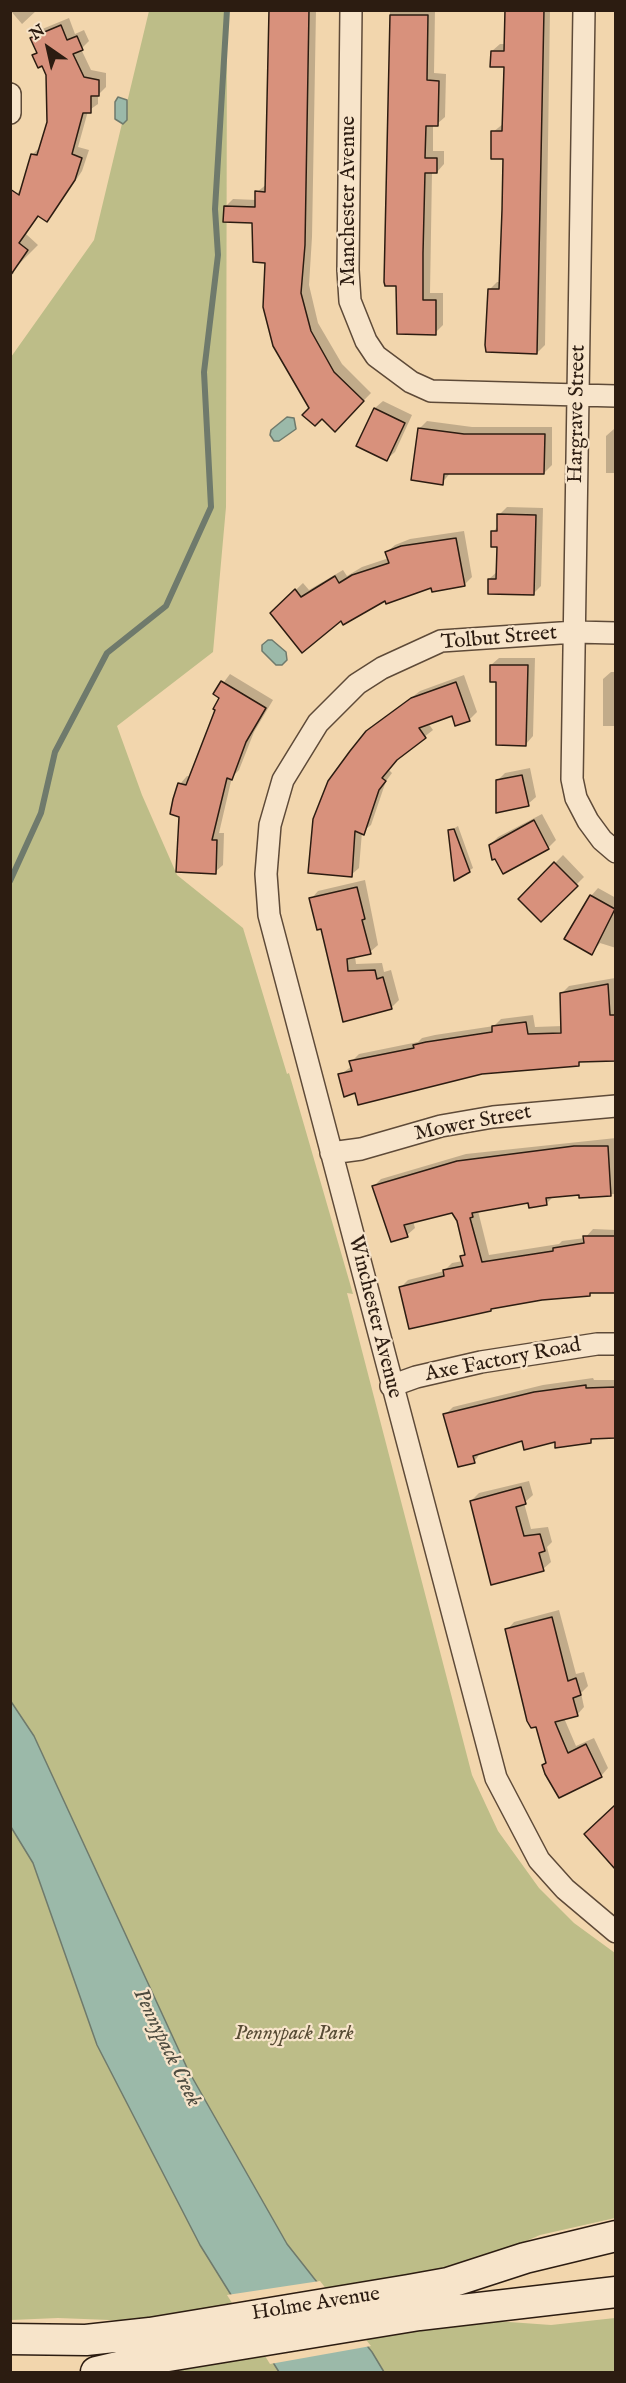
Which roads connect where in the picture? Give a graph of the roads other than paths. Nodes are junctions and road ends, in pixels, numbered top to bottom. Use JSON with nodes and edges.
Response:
{"nodes":[{"id":1,"x":351,"y":10,"type":"edge"},
{"id":2,"x":584,"y":10,"type":"edge"},
{"id":3,"x":10,"y":94,"type":"edge"},
{"id":4,"x":10,"y":113,"type":"edge"},
{"id":5,"x":578,"y":396,"type":"junction"},
{"id":6,"x":615,"y":396,"type":"edge"},
{"id":7,"x":575,"y":632,"type":"junction"},
{"id":8,"x":615,"y":633,"type":"edge"},
{"id":9,"x":357,"y":684,"type":"joint"},
{"id":10,"x":615,"y":852,"type":"edge"},
{"id":11,"x":615,"y":1106,"type":"edge"},
{"id":12,"x":331,"y":1153,"type":"junction"},
{"id":13,"x":615,"y":1344,"type":"edge"},
{"id":14,"x":391,"y":1386,"type":"junction"},
{"id":15,"x":615,"y":1932,"type":"edge"},
{"id":16,"x":615,"y":2236,"type":"edge"},
{"id":17,"x":615,"y":2292,"type":"edge"},
{"id":18,"x":414,"y":2303,"type":"junction"},
{"id":19,"x":10,"y":2339,"type":"edge"},
{"id":20,"x":153,"y":2345,"type":"junction"},
{"id":21,"x":96,"y":2373,"type":"edge"}],
"edges":[{"from":1,"to":5,"type":"street","name":"Manchester Avenue"},
{"from":2,"to":5,"type":"street","name":"Hargrave Street"},
{"from":3,"to":4,"type":"street"},
{"from":5,"to":6,"type":"street"},
{"from":5,"to":7,"type":"street","name":"Hargrave Street"},
{"from":7,"to":8,"type":"street","name":"Tolbut Street"},
{"from":7,"to":9,"type":"street","name":"Tolbut Street"},
{"from":7,"to":10,"type":"street","name":"Hargrave Street"},
{"from":9,"to":12,"type":"street","name":"Winchester Avenue"},
{"from":11,"to":12,"type":"street","name":"Mower Street"},
{"from":12,"to":14,"type":"street","name":"Winchester Avenue"},
{"from":13,"to":14,"type":"street","name":"Axe Factory Road"},
{"from":14,"to":15,"type":"street","name":"Winchester Avenue"},
{"from":16,"to":18,"type":"main road","name":"Holme Avenue"},
{"from":17,"to":18,"type":"main road","name":"Holme Avenue"},
{"from":18,"to":20,"type":"main road","name":"Holme Avenue"},
{"from":19,"to":20,"type":"main road","name":"Holme Avenue"},
{"from":20,"to":21,"type":"main road","name":"Holme Avenue"}]}
